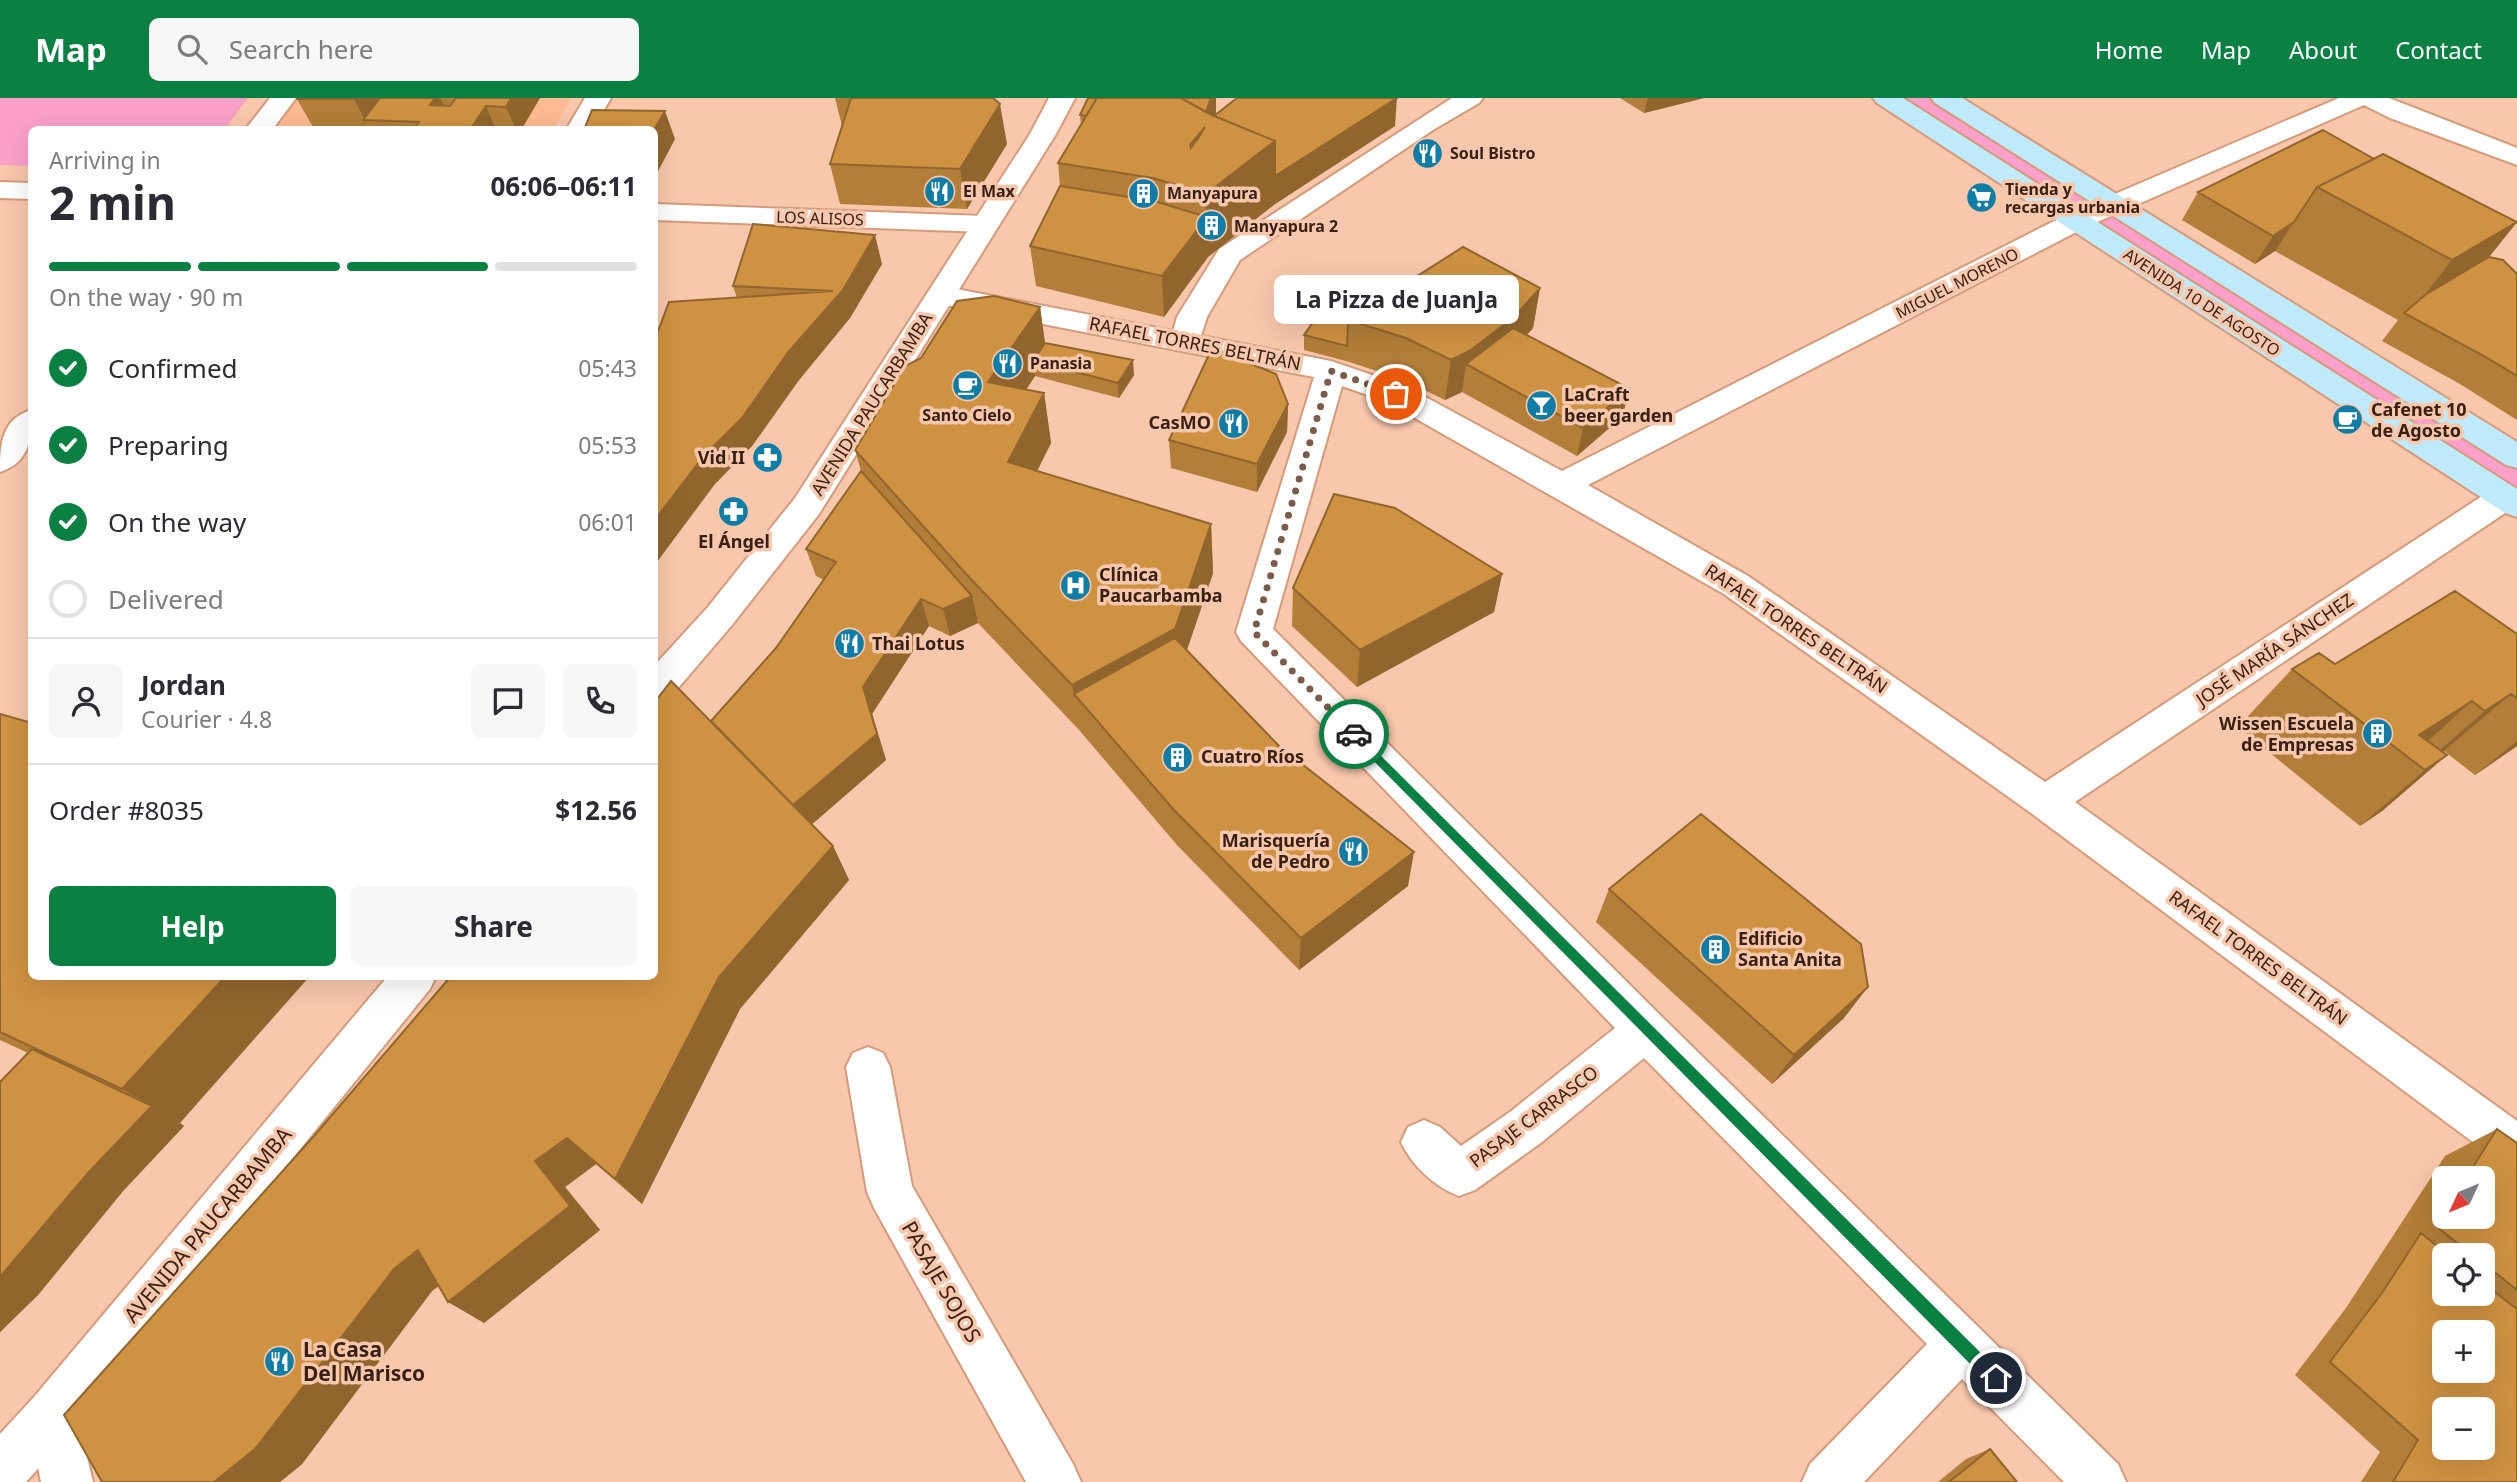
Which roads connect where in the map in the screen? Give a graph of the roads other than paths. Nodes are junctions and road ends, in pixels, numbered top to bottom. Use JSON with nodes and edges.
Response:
{"nodes":[{"id":1,"x":283,"y":98,"type":"edge"},
{"id":2,"x":598,"y":98,"type":"edge"},
{"id":3,"x":1062,"y":98,"type":"edge"},
{"id":4,"x":1470,"y":98,"type":"edge"},
{"id":5,"x":1886,"y":98,"type":"edge"},
{"id":6,"x":1944,"y":98,"type":"edge"},
{"id":7,"x":2360,"y":98,"type":"edge"},
{"id":8,"x":2369,"y":98,"type":"edge"},
{"id":9,"x":261,"y":126,"type":"edge"},
{"id":10,"x":581,"y":126,"type":"edge"},
{"id":11,"x":2517,"y":157,"type":"edge"},
{"id":12,"x":0,"y":190,"type":"edge"},
{"id":13,"x":28,"y":191,"type":"edge"},
{"id":14,"x":2115,"y":205,"type":"junction"},
{"id":15,"x":658,"y":212,"type":"edge"},
{"id":16,"x":2076,"y":221,"type":"junction"},
{"id":17,"x":985,"y":224,"type":"junction"},
{"id":18,"x":941,"y":295,"type":"junction"},
{"id":19,"x":1185,"y":341,"type":"junction"},
{"id":20,"x":1331,"y":371,"type":"junction"},
{"id":21,"x":28,"y":425,"type":"edge"},
{"id":22,"x":2517,"y":457,"type":"edge"},
{"id":23,"x":0,"y":460,"type":"edge"},
{"id":24,"x":1562,"y":485,"type":"junction"},
{"id":25,"x":2511,"y":501,"type":"edge"},
{"id":26,"x":658,"y":686,"type":"edge"},
{"id":27,"x":2045,"y":802,"type":"junction"},
{"id":28,"x":412,"y":980,"type":"edge"},
{"id":29,"x":1646,"y":1030,"type":"junction"},
{"id":30,"x":868,"y":1067,"type":"dead end"},
{"id":31,"x":1424,"y":1142,"type":"dead end"},
{"id":32,"x":2517,"y":1148,"type":"edge"},
{"id":33,"x":1961,"y":1344,"type":"junction"},
{"id":34,"x":52,"y":1415,"type":"junction"},
{"id":35,"x":0,"y":1472,"type":"edge"},
{"id":36,"x":67,"y":1482,"type":"edge"},
{"id":37,"x":1055,"y":1482,"type":"edge"},
{"id":38,"x":1828,"y":1482,"type":"edge"},
{"id":39,"x":2100,"y":1482,"type":"edge"}],
"edges":[{"from":1,"to":9,"type":"street"},
{"from":2,"to":10,"type":"street"},
{"from":3,"to":17,"type":"street","name":"AVENIDA PAUCARBAMBA"},
{"from":4,"to":19,"type":"street"},
{"from":5,"to":16,"type":"main road","name":"AVENIDA 10 DE AGOSTO"},
{"from":6,"to":14,"type":"main road","name":"AVENIDA 10 DE AGOSTO"},
{"from":7,"to":14,"type":"street","name":"MIGUEL MORENO"},
{"from":8,"to":11,"type":"street"},
{"from":12,"to":13,"type":"street"},
{"from":14,"to":16,"type":"street","name":"MIGUEL MORENO"},
{"from":14,"to":22,"type":"main road","name":"AVENIDA 10 DE AGOSTO"},
{"from":15,"to":17,"type":"street","name":"LOS ALISOS"},
{"from":16,"to":24,"type":"street","name":"MIGUEL MORENO"},
{"from":16,"to":25,"type":"main road","name":"AVENIDA 10 DE AGOSTO"},
{"from":17,"to":18,"type":"street","name":"AVENIDA PAUCARBAMBA"},
{"from":18,"to":19,"type":"street","name":"RAFAEL TORRES BELTRÁN"},
{"from":18,"to":26,"type":"street","name":"AVENIDA PAUCARBAMBA"},
{"from":19,"to":20,"type":"street","name":"RAFAEL TORRES BELTRÁN"},
{"from":20,"to":24,"type":"street","name":"RAFAEL TORRES BELTRÁN"},
{"from":20,"to":29,"type":"street"},
{"from":21,"to":23,"type":"street"},
{"from":24,"to":27,"type":"street","name":"RAFAEL TORRES BELTRÁN"},
{"from":25,"to":27,"type":"street","name":"JOSÉ MARÍA SÁNCHEZ"},
{"from":27,"to":32,"type":"street","name":"RAFAEL TORRES BELTRÁN"},
{"from":28,"to":34,"type":"street","name":"AVENIDA PAUCARBAMBA"},
{"from":29,"to":31,"type":"street","name":"PASAJE CARRASCO"},
{"from":29,"to":33,"type":"street"},
{"from":30,"to":37,"type":"street","name":"PASAJE SOJOS"},
{"from":33,"to":38,"type":"street"},
{"from":33,"to":39,"type":"street"},
{"from":34,"to":35,"type":"street","name":"AVENIDA PAUCARBAMBA"},
{"from":34,"to":36,"type":"street"}]}
